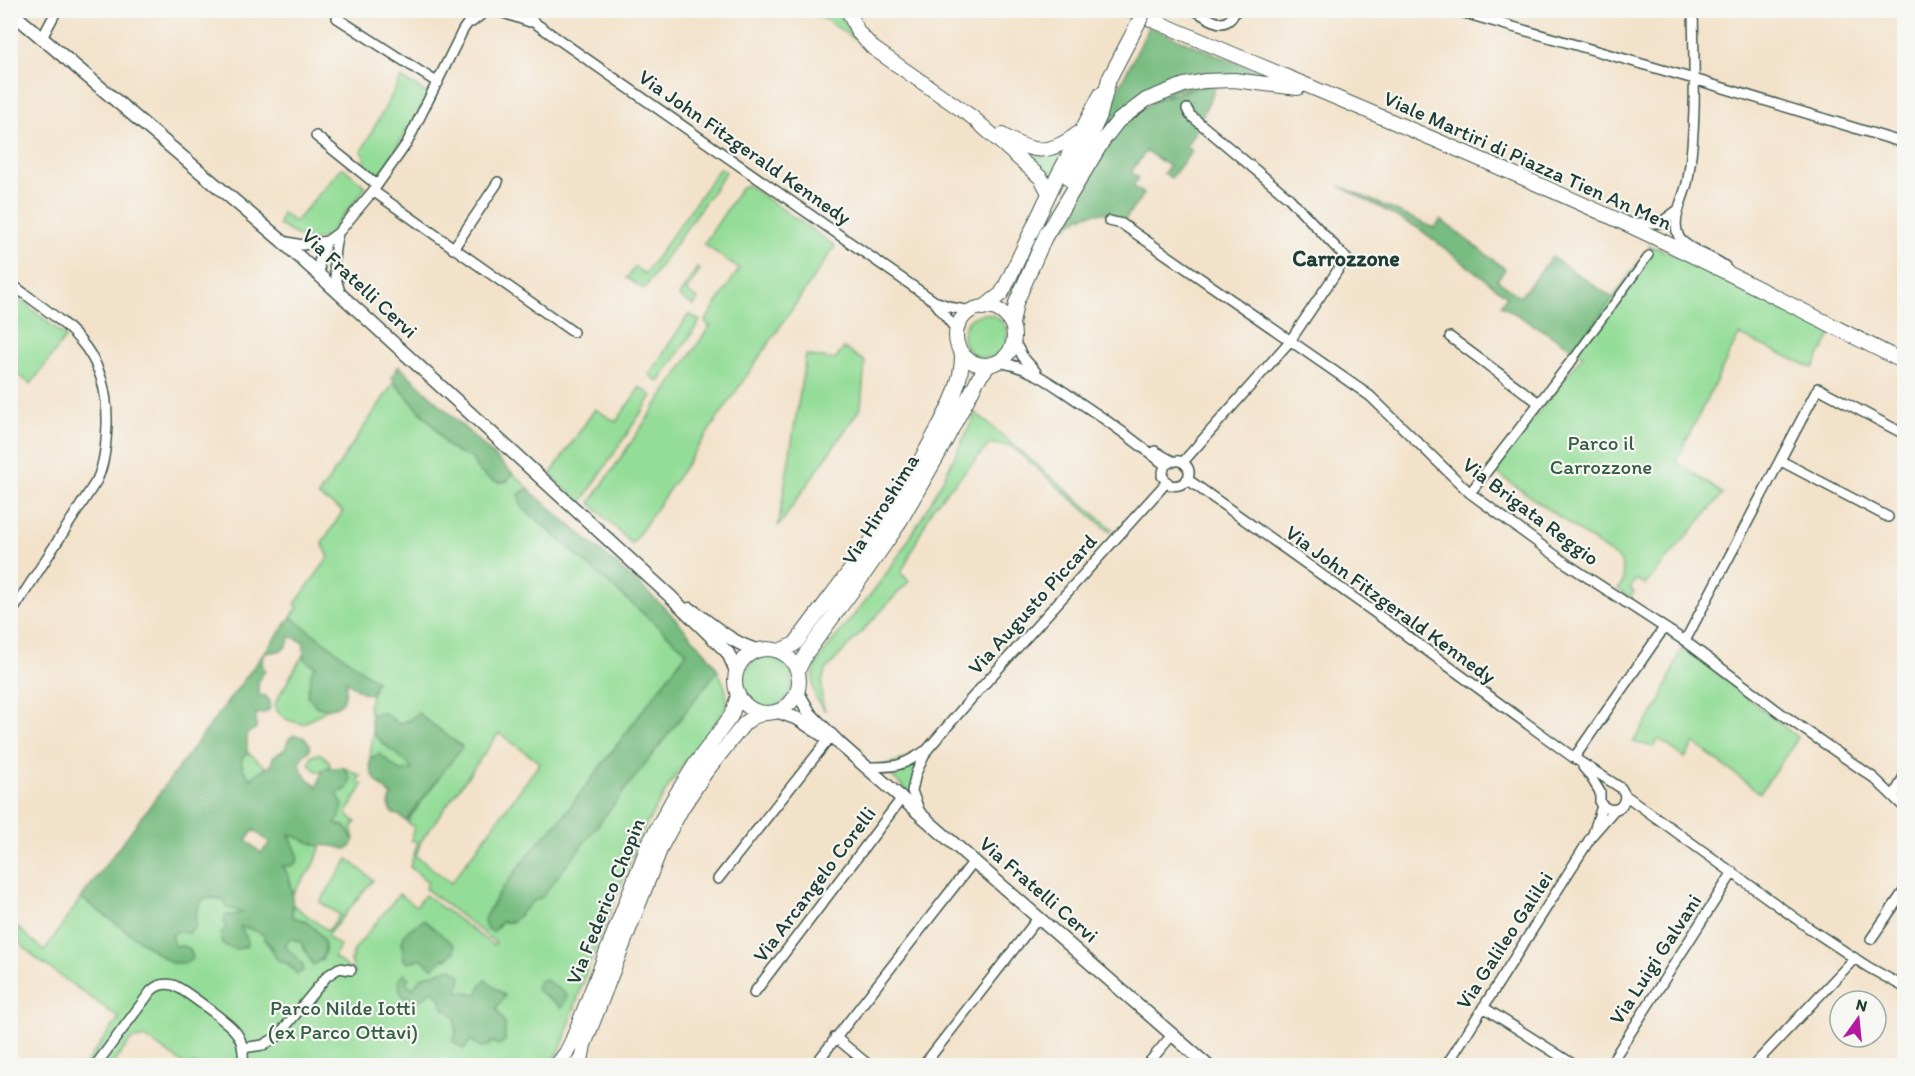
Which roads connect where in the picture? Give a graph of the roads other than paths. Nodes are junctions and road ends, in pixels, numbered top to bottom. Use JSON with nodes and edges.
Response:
{"nodes":[{"id":1,"x":57,"y":10,"type":"edge"},
{"id":2,"x":477,"y":10,"type":"edge"},
{"id":3,"x":487,"y":10,"type":"edge"},
{"id":4,"x":496,"y":10,"type":"edge"},
{"id":5,"x":520,"y":10,"type":"edge"},
{"id":6,"x":848,"y":10,"type":"edge"},
{"id":7,"x":1129,"y":10,"type":"edge"},
{"id":8,"x":1145,"y":10,"type":"edge"},
{"id":9,"x":1194,"y":10,"type":"edge"},
{"id":10,"x":1236,"y":10,"type":"edge"},
{"id":11,"x":1454,"y":10,"type":"edge"},
{"id":12,"x":1693,"y":10,"type":"edge"},
{"id":13,"x":10,"y":11,"type":"edge"},
{"id":14,"x":337,"y":18,"type":"dead end"},
{"id":15,"x":535,"y":23,"type":"junction"},
{"id":16,"x":463,"y":30,"type":"junction"},
{"id":17,"x":42,"y":38,"type":"junction"},
{"id":18,"x":1109,"y":79,"type":"junction"},
{"id":19,"x":1694,"y":79,"type":"junction"},
{"id":20,"x":438,"y":83,"type":"junction"},
{"id":21,"x":1318,"y":92,"type":"junction"},
{"id":22,"x":1187,"y":109,"type":"dead end"},
{"id":23,"x":972,"y":117,"type":"junction"},
{"id":24,"x":1080,"y":132,"type":"junction"},
{"id":25,"x":316,"y":136,"type":"dead end"},
{"id":26,"x":1905,"y":143,"type":"edge"},
{"id":27,"x":498,"y":182,"type":"dead end"},
{"id":28,"x":375,"y":188,"type":"junction"},
{"id":29,"x":1049,"y":193,"type":"junction"},
{"id":30,"x":1679,"y":209,"type":"junction"},
{"id":31,"x":1109,"y":221,"type":"dead end"},
{"id":32,"x":1623,"y":223,"type":"junction"},
{"id":33,"x":338,"y":233,"type":"junction"},
{"id":34,"x":1045,"y":237,"type":"junction"},
{"id":35,"x":282,"y":241,"type":"junction"},
{"id":36,"x":327,"y":241,"type":"junction"},
{"id":37,"x":453,"y":249,"type":"junction"},
{"id":38,"x":1650,"y":255,"type":"dead end"},
{"id":39,"x":320,"y":276,"type":"junction"},
{"id":40,"x":1738,"y":277,"type":"junction"},
{"id":41,"x":10,"y":283,"type":"edge"},
{"id":42,"x":342,"y":296,"type":"junction"},
{"id":43,"x":934,"y":301,"type":"junction"},
{"id":44,"x":978,"y":309,"type":"junction"},
{"id":45,"x":1012,"y":324,"type":"junction"},
{"id":46,"x":957,"y":331,"type":"junction"},
{"id":47,"x":573,"y":332,"type":"dead end"},
{"id":48,"x":1450,"y":337,"type":"dead end"},
{"id":49,"x":1014,"y":341,"type":"junction"},
{"id":50,"x":1290,"y":341,"type":"junction"},
{"id":51,"x":962,"y":353,"type":"junction"},
{"id":52,"x":1573,"y":359,"type":"joint"},
{"id":53,"x":1905,"y":362,"type":"edge"},
{"id":54,"x":994,"y":364,"type":"junction"},
{"id":55,"x":1037,"y":374,"type":"junction"},
{"id":56,"x":1539,"y":403,"type":"junction"},
{"id":57,"x":1905,"y":434,"type":"edge"},
{"id":58,"x":1780,"y":461,"type":"junction"},
{"id":59,"x":1183,"y":462,"type":"junction"},
{"id":60,"x":1169,"y":463,"type":"junction"},
{"id":61,"x":1187,"y":479,"type":"junction"},
{"id":62,"x":1166,"y":483,"type":"junction"},
{"id":63,"x":1470,"y":493,"type":"junction"},
{"id":64,"x":1888,"y":517,"type":"dead end"},
{"id":65,"x":671,"y":597,"type":"junction"},
{"id":66,"x":10,"y":615,"type":"edge"},
{"id":67,"x":1665,"y":628,"type":"junction"},
{"id":68,"x":1685,"y":641,"type":"junction"},
{"id":69,"x":758,"y":650,"type":"junction"},
{"id":70,"x":779,"y":651,"type":"junction"},
{"id":71,"x":798,"y":670,"type":"junction"},
{"id":72,"x":736,"y":671,"type":"junction"},
{"id":73,"x":798,"y":693,"type":"junction"},
{"id":74,"x":738,"y":696,"type":"junction"},
{"id":75,"x":779,"y":712,"type":"junction"},
{"id":76,"x":762,"y":714,"type":"junction"},
{"id":77,"x":829,"y":739,"type":"junction"},
{"id":78,"x":841,"y":746,"type":"junction"},
{"id":79,"x":927,"y":750,"type":"junction"},
{"id":80,"x":1574,"y":758,"type":"junction"},
{"id":81,"x":867,"y":767,"type":"junction"},
{"id":82,"x":1905,"y":776,"type":"edge"},
{"id":83,"x":1613,"y":784,"type":"junction"},
{"id":84,"x":1600,"y":792,"type":"junction"},
{"id":85,"x":1894,"y":796,"type":"junction"},
{"id":86,"x":902,"y":798,"type":"junction"},
{"id":87,"x":1621,"y":803,"type":"junction"},
{"id":88,"x":1602,"y":806,"type":"junction"},
{"id":89,"x":1905,"y":807,"type":"edge"},
{"id":90,"x":921,"y":815,"type":"junction"},
{"id":91,"x":1593,"y":834,"type":"junction"},
{"id":92,"x":974,"y":861,"type":"junction"},
{"id":93,"x":1733,"y":872,"type":"junction"},
{"id":94,"x":718,"y":879,"type":"dead end"},
{"id":95,"x":1905,"y":891,"type":"edge"},
{"id":96,"x":1039,"y":917,"type":"junction"},
{"id":97,"x":1871,"y":939,"type":"dead end"},
{"id":98,"x":1855,"y":958,"type":"junction"},
{"id":99,"x":351,"y":970,"type":"dead end"},
{"id":100,"x":1905,"y":987,"type":"edge"},
{"id":101,"x":754,"y":993,"type":"dead end"},
{"id":102,"x":1483,"y":1007,"type":"junction"},
{"id":103,"x":1173,"y":1034,"type":"junction"},
{"id":104,"x":835,"y":1037,"type":"junction"},
{"id":105,"x":243,"y":1048,"type":"junction"},
{"id":106,"x":1905,"y":1060,"type":"edge"},
{"id":107,"x":95,"y":1065,"type":"edge"},
{"id":108,"x":243,"y":1065,"type":"edge"},
{"id":109,"x":556,"y":1065,"type":"edge"},
{"id":110,"x":580,"y":1065,"type":"edge"},
{"id":111,"x":814,"y":1065,"type":"edge"},
{"id":112,"x":870,"y":1065,"type":"edge"},
{"id":113,"x":923,"y":1065,"type":"edge"},
{"id":114,"x":1146,"y":1065,"type":"edge"},
{"id":115,"x":1208,"y":1065,"type":"edge"},
{"id":116,"x":1446,"y":1065,"type":"edge"},
{"id":117,"x":1576,"y":1065,"type":"edge"},
{"id":118,"x":1609,"y":1065,"type":"edge"},
{"id":119,"x":1753,"y":1065,"type":"edge"},
{"id":120,"x":1901,"y":1065,"type":"edge"}],
"edges":[{"from":1,"to":17,"type":"street"},
{"from":2,"to":16,"type":"street"},
{"from":3,"to":16,"type":"street"},
{"from":4,"to":15,"type":"street","name":"Via John Fitzgerald Kennedy"},
{"from":5,"to":15,"type":"street","name":"Via John Fitzgerald Kennedy"},
{"from":6,"to":23,"type":"main road"},
{"from":7,"to":21,"type":"main road","name":"Viale Martiri di Piazza Tien An Men"},
{"from":8,"to":18,"type":"main road","bridge":true},
{"from":9,"to":10,"type":"street"},
{"from":11,"to":19,"type":"street"},
{"from":12,"to":19,"type":"street"},
{"from":13,"to":17,"type":"main road","name":"Via Fratelli Cervi"},
{"from":14,"to":20,"type":"street"},
{"from":15,"to":43,"type":"street","name":"Via John Fitzgerald Kennedy"},
{"from":16,"to":20,"type":"street"},
{"from":17,"to":35,"type":"main road","name":"Via Fratelli Cervi"},
{"from":18,"to":24,"type":"main road"},
{"from":18,"to":34,"type":"main road"},
{"from":19,"to":26,"type":"street"},
{"from":19,"to":30,"type":"street"},
{"from":20,"to":28,"type":"street"},
{"from":21,"to":32,"type":"main road","name":"Viale Martiri di Piazza Tien An Men"},
{"from":21,"to":34,"type":"main road"},
{"from":22,"to":50,"type":"street"},
{"from":23,"to":24,"type":"main road"},
{"from":23,"to":29,"type":"main road"},
{"from":24,"to":29,"type":"main road"},
{"from":25,"to":28,"type":"street"},
{"from":27,"to":37,"type":"street"},
{"from":28,"to":33,"type":"street"},
{"from":28,"to":37,"type":"street"},
{"from":29,"to":44,"type":"main road"},
{"from":30,"to":32,"type":"street"},
{"from":30,"to":40,"type":"street"},
{"from":31,"to":50,"type":"street","name":"Via Brigata Reggio"},
{"from":32,"to":40,"type":"main road","name":"Viale Martiri di Piazza Tien An Men"},
{"from":33,"to":36,"type":"street"},
{"from":33,"to":42,"type":"street"},
{"from":34,"to":45,"type":"main road"},
{"from":35,"to":36,"type":"street"},
{"from":35,"to":39,"type":"main road","name":"Via Fratelli Cervi"},
{"from":36,"to":39,"type":"street"},
{"from":37,"to":47,"type":"street"},
{"from":38,"to":52,"type":"street"},
{"from":39,"to":42,"type":"main road","name":"Via Fratelli Cervi"},
{"from":40,"to":53,"type":"main road","name":"Viale Martiri di Piazza Tien An Men"},
{"from":41,"to":66,"type":"street"},
{"from":42,"to":65,"type":"main road","name":"Via Fratelli Cervi"},
{"from":43,"to":44,"type":"street","name":"Via John Fitzgerald Kennedy"},
{"from":43,"to":46,"type":"street","name":"Via John Fitzgerald Kennedy"},
{"from":44,"to":45,"type":"main road"},
{"from":44,"to":46,"type":"main road"},
{"from":45,"to":49,"type":"main road"},
{"from":46,"to":51,"type":"main road","name":"Via Hiroshima"},
{"from":48,"to":56,"type":"street"},
{"from":49,"to":54,"type":"main road","name":"Via Hiroshima"},
{"from":49,"to":55,"type":"street"},
{"from":50,"to":59,"type":"street"},
{"from":50,"to":63,"type":"street","name":"Via Brigata Reggio"},
{"from":51,"to":54,"type":"main road"},
{"from":51,"to":70,"type":"main road","name":"Via Hiroshima"},
{"from":52,"to":56,"type":"street"},
{"from":54,"to":55,"type":"street"},
{"from":54,"to":71,"type":"main road","name":"Via Hiroshima"},
{"from":55,"to":60,"type":"street"},
{"from":56,"to":63,"type":"street"},
{"from":57,"to":58,"type":"street"},
{"from":58,"to":64,"type":"street"},
{"from":58,"to":68,"type":"street"},
{"from":59,"to":60,"type":"street"},
{"from":59,"to":61,"type":"street"},
{"from":60,"to":62,"type":"street"},
{"from":61,"to":62,"type":"street"},
{"from":61,"to":80,"type":"street","name":"Via John Fitzgerald Kennedy"},
{"from":62,"to":79,"type":"street","name":"Via Augusto Piccard"},
{"from":63,"to":67,"type":"street","name":"Via Brigata Reggio"},
{"from":65,"to":69,"type":"main road","name":"Via Fratelli Cervi"},
{"from":65,"to":72,"type":"main road","name":"Via Fratelli Cervi"},
{"from":67,"to":68,"type":"street","name":"Via Brigata Reggio"},
{"from":67,"to":80,"type":"street"},
{"from":68,"to":85,"type":"street","name":"Via Brigata Reggio"},
{"from":69,"to":70,"type":"main road","name":"Via Fratelli Cervi"},
{"from":69,"to":72,"type":"main road"},
{"from":70,"to":71,"type":"main road"},
{"from":71,"to":73,"type":"main road"},
{"from":72,"to":74,"type":"main road","name":"Via Fratelli Cervi"},
{"from":73,"to":75,"type":"main road"},
{"from":73,"to":78,"type":"main road","name":"Via Fratelli Cervi"},
{"from":74,"to":76,"type":"main road"},
{"from":74,"to":109,"type":"main road","name":"Via Federico Chopin"},
{"from":75,"to":76,"type":"main road"},
{"from":75,"to":77,"type":"main road","name":"Via Fratelli Cervi"},
{"from":76,"to":110,"type":"main road","name":"Via Federico Chopin"},
{"from":77,"to":78,"type":"main road","name":"Via Fratelli Cervi"},
{"from":77,"to":94,"type":"street"},
{"from":78,"to":81,"type":"main road","name":"Via Fratelli Cervi"},
{"from":79,"to":81,"type":"street","name":"Via Augusto Piccard"},
{"from":79,"to":90,"type":"street","name":"Via Augusto Piccard"},
{"from":80,"to":83,"type":"street","name":"Via John Fitzgerald Kennedy"},
{"from":80,"to":84,"type":"street","name":"Via John Fitzgerald Kennedy"},
{"from":81,"to":86,"type":"main road","name":"Via Fratelli Cervi"},
{"from":82,"to":85,"type":"street"},
{"from":83,"to":84,"type":"street"},
{"from":83,"to":87,"type":"street","name":"Via John Fitzgerald Kennedy"},
{"from":84,"to":88,"type":"street","name":"Via John Fitzgerald Kennedy"},
{"from":85,"to":89,"type":"street","name":"Via Brigata Reggio"},
{"from":86,"to":90,"type":"main road","name":"Via Fratelli Cervi"},
{"from":86,"to":101,"type":"street","name":"Via Arcangelo Corelli"},
{"from":87,"to":88,"type":"street","name":"Via John Fitzgerald Kennedy"},
{"from":87,"to":91,"type":"street","name":"Via Galileo Galilei"},
{"from":87,"to":93,"type":"street","name":"Via John Fitzgerald Kennedy"},
{"from":88,"to":91,"type":"street","name":"Via Galileo Galilei"},
{"from":90,"to":92,"type":"main road","name":"Via Fratelli Cervi"},
{"from":91,"to":102,"type":"street","name":"Via Galileo Galilei"},
{"from":92,"to":96,"type":"main road","name":"Via Fratelli Cervi"},
{"from":92,"to":104,"type":"street"},
{"from":93,"to":98,"type":"street","name":"Via John Fitzgerald Kennedy"},
{"from":93,"to":118,"type":"street","name":"Via Luigi Galvani"},
{"from":95,"to":97,"type":"street"},
{"from":96,"to":103,"type":"main road","name":"Via Fratelli Cervi"},
{"from":96,"to":113,"type":"street"},
{"from":98,"to":100,"type":"street","name":"Via John Fitzgerald Kennedy"},
{"from":98,"to":119,"type":"street"},
{"from":99,"to":105,"type":"street"},
{"from":102,"to":116,"type":"street","name":"Via Galileo Galilei"},
{"from":102,"to":117,"type":"street"},
{"from":103,"to":114,"type":"street"},
{"from":103,"to":115,"type":"main road","name":"Via Fratelli Cervi"},
{"from":104,"to":111,"type":"street"},
{"from":104,"to":112,"type":"street"},
{"from":105,"to":107,"type":"street"},
{"from":105,"to":108,"type":"street"},
{"from":106,"to":120,"type":"street"}]}
